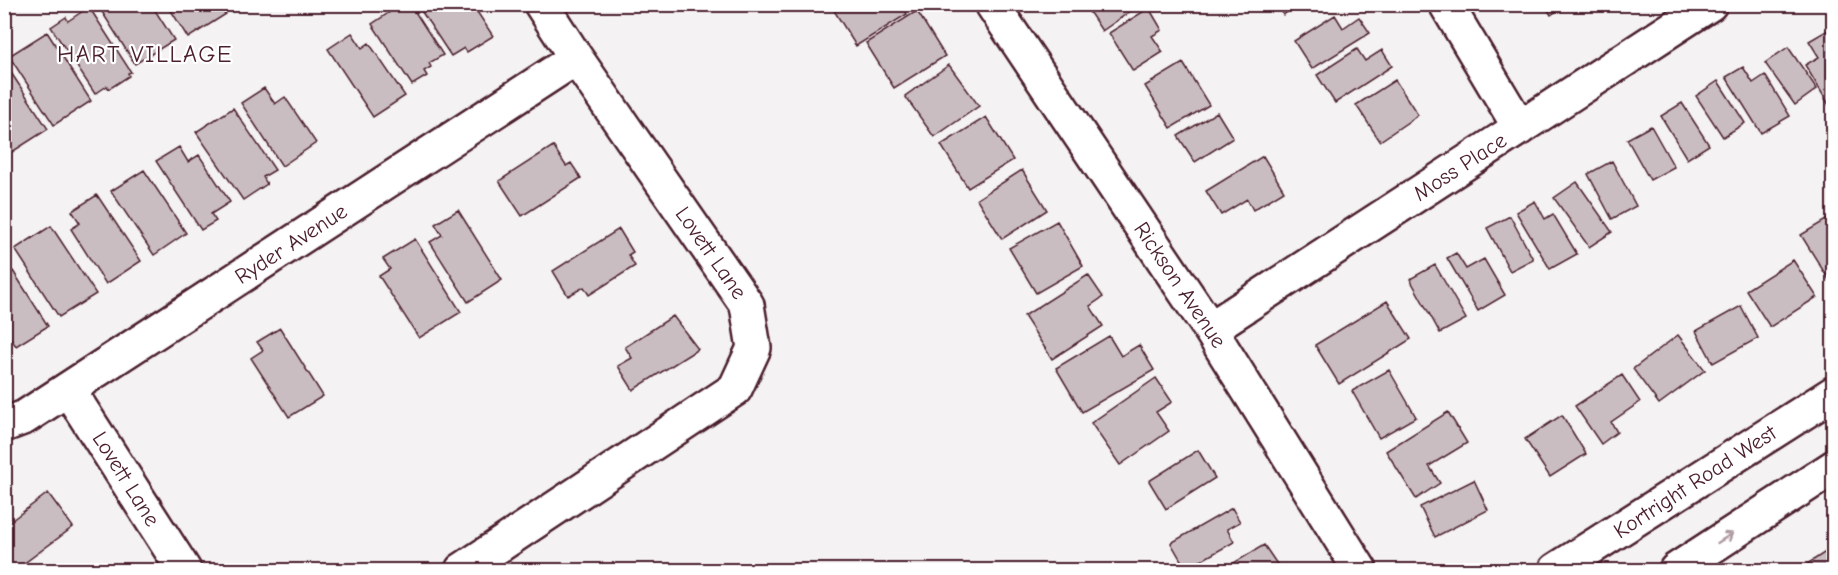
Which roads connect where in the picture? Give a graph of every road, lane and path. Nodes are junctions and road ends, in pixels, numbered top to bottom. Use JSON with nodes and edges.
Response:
{"nodes":[{"id":1,"x":541,"y":4,"type":"edge"},
{"id":2,"x":992,"y":4,"type":"edge"},
{"id":3,"x":1446,"y":4,"type":"edge"},
{"id":4,"x":1710,"y":4,"type":"edge"},
{"id":5,"x":576,"y":58,"type":"junction"},
{"id":6,"x":1520,"y":128,"type":"junction"},
{"id":7,"x":1210,"y":329,"type":"junction"},
{"id":8,"x":68,"y":389,"type":"junction"},
{"id":9,"x":1833,"y":393,"type":"edge"},
{"id":10,"x":4,"y":425,"type":"edge"},
{"id":11,"x":1833,"y":467,"type":"edge"},
{"id":12,"x":184,"y":570,"type":"edge"},
{"id":13,"x":462,"y":570,"type":"edge"},
{"id":14,"x":1360,"y":570,"type":"edge"},
{"id":15,"x":1556,"y":570,"type":"edge"},
{"id":16,"x":1676,"y":570,"type":"edge"}],
"edges":[{"from":1,"to":5,"type":"street","name":"Lovett Lane"},
{"from":2,"to":7,"type":"street","name":"Rickson Avenue"},
{"from":3,"to":6,"type":"street"},
{"from":4,"to":6,"type":"street","name":"Moss Place"},
{"from":5,"to":8,"type":"street","name":"Ryder Avenue"},
{"from":5,"to":13,"type":"street","name":"Lovett Lane"},
{"from":6,"to":7,"type":"street","name":"Moss Place"},
{"from":7,"to":14,"type":"street","name":"Rickson Avenue"},
{"from":8,"to":10,"type":"street","name":"Ryder Avenue"},
{"from":8,"to":12,"type":"street","name":"Lovett Lane"},
{"from":9,"to":15,"type":"street","name":"Kortright Road West"},
{"from":16,"to":11,"type":"street","one_way":true}]}
